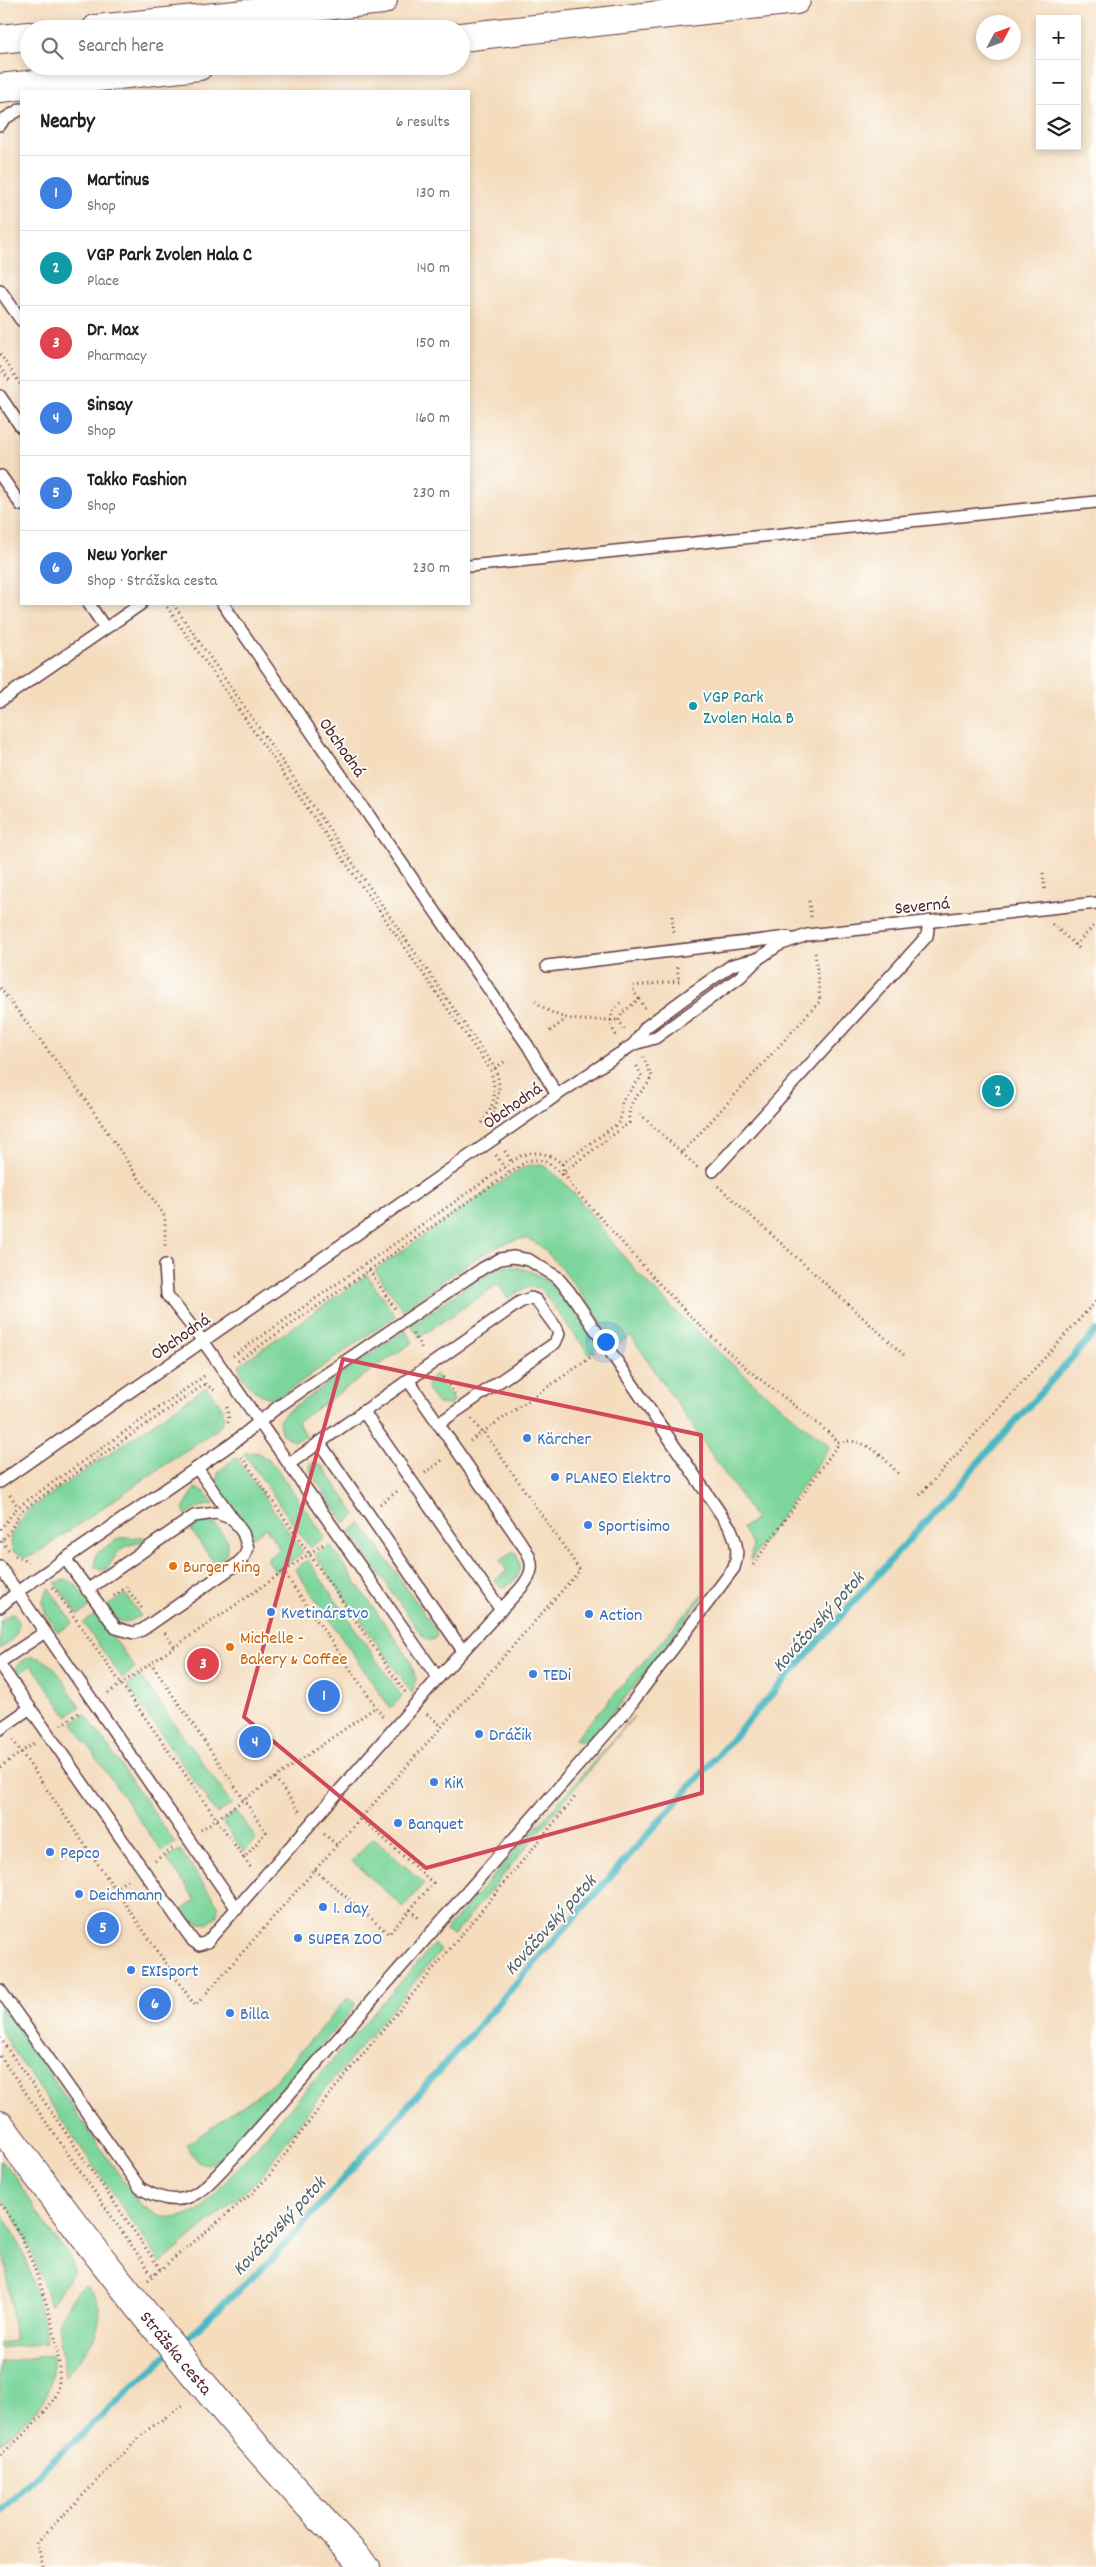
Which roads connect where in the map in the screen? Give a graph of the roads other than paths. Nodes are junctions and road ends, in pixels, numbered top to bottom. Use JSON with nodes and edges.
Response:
{"nodes":[{"id":1,"x":796,"y":0,"type":"edge"},
{"id":2,"x":369,"y":1,"type":"edge"},
{"id":3,"x":184,"y":20,"type":"edge"},
{"id":4,"x":470,"y":36,"type":"edge"},
{"id":5,"x":20,"y":37,"type":"edge"},
{"id":6,"x":0,"y":39,"type":"edge"},
{"id":7,"x":138,"y":75,"type":"edge"},
{"id":8,"x":63,"y":86,"type":"edge"},
{"id":9,"x":0,"y":88,"type":"edge"},
{"id":10,"x":20,"y":110,"type":"edge"},
{"id":11,"x":0,"y":125,"type":"edge"},
{"id":12,"x":0,"y":290,"type":"edge"},
{"id":13,"x":20,"y":319,"type":"edge"},
{"id":14,"x":0,"y":396,"type":"edge"},
{"id":15,"x":20,"y":426,"type":"edge"},
{"id":16,"x":1,"y":476,"type":"edge"},
{"id":17,"x":1096,"y":502,"type":"edge"},
{"id":18,"x":20,"y":504,"type":"edge"},
{"id":19,"x":470,"y":566,"type":"edge"},
{"id":20,"x":90,"y":605,"type":"edge"},
{"id":21,"x":140,"y":605,"type":"edge"},
{"id":22,"x":224,"y":605,"type":"edge"},
{"id":23,"x":105,"y":628,"type":"junction"},
{"id":24,"x":0,"y":701,"type":"edge"},
{"id":25,"x":1096,"y":903,"type":"edge"},
{"id":26,"x":929,"y":921,"type":"junction"},
{"id":27,"x":810,"y":935,"type":"junction"},
{"id":28,"x":547,"y":966,"type":"dead end"},
{"id":29,"x":557,"y":1095,"type":"junction"},
{"id":30,"x":709,"y":1174,"type":"road end"},
{"id":31,"x":166,"y":1265,"type":"road end"},
{"id":32,"x":203,"y":1341,"type":"junction"},
{"id":33,"x":408,"y":1380,"type":"junction"},
{"id":34,"x":363,"y":1412,"type":"junction"},
{"id":35,"x":258,"y":1422,"type":"junction"},
{"id":36,"x":438,"y":1424,"type":"junction"},
{"id":37,"x":318,"y":1442,"type":"junction"},
{"id":38,"x":289,"y":1464,"type":"junction"},
{"id":39,"x":197,"y":1468,"type":"junction"},
{"id":40,"x":0,"y":1482,"type":"edge"},
{"id":41,"x":233,"y":1520,"type":"junction"},
{"id":42,"x":66,"y":1560,"type":"junction"},
{"id":43,"x":0,"y":1567,"type":"edge"},
{"id":44,"x":87,"y":1590,"type":"junction"},
{"id":45,"x":17,"y":1592,"type":"junction"},
{"id":46,"x":0,"y":1607,"type":"edge"},
{"id":47,"x":501,"y":1610,"type":"junction"},
{"id":48,"x":45,"y":1632,"type":"junction"},
{"id":49,"x":463,"y":1652,"type":"junction"},
{"id":50,"x":0,"y":1664,"type":"edge"},
{"id":51,"x":438,"y":1678,"type":"junction"},
{"id":52,"x":30,"y":1708,"type":"junction"},
{"id":53,"x":5,"y":1732,"type":"edge"},
{"id":54,"x":237,"y":1909,"type":"junction"},
{"id":55,"x":0,"y":1990,"type":"edge"},
{"id":56,"x":0,"y":2125,"type":"edge"},
{"id":57,"x":366,"y":2567,"type":"edge"}],
"edges":[{"from":1,"to":4,"type":"main road"},
{"from":2,"to":3,"type":"main road"},
{"from":5,"to":6,"type":"main road"},
{"from":7,"to":8,"type":"main road"},
{"from":8,"to":9,"type":"main road"},
{"from":10,"to":11,"type":"lane"},
{"from":12,"to":13,"type":"lane"},
{"from":14,"to":15,"type":"lane"},
{"from":16,"to":18,"type":"lane"},
{"from":17,"to":19,"type":"lane"},
{"from":20,"to":23,"type":"lane"},
{"from":21,"to":23,"type":"lane"},
{"from":22,"to":29,"type":"lane","name":"Obchodná"},
{"from":23,"to":24,"type":"lane"},
{"from":25,"to":26,"type":"lane","name":"Severná"},
{"from":26,"to":27,"type":"lane","name":"Severná"},
{"from":26,"to":30,"type":"lane"},
{"from":27,"to":28,"type":"lane"},
{"from":27,"to":29,"type":"lane","name":"Severná"},
{"from":29,"to":32,"type":"lane","name":"Obchodná"},
{"from":31,"to":32,"type":"lane"},
{"from":32,"to":35,"type":"lane"},
{"from":32,"to":40,"type":"lane","name":"Obchodná"},
{"from":33,"to":34,"type":"lane"},
{"from":33,"to":36,"type":"lane"},
{"from":33,"to":36,"type":"lane"},
{"from":34,"to":37,"type":"lane"},
{"from":34,"to":47,"type":"lane"},
{"from":35,"to":38,"type":"lane"},
{"from":35,"to":39,"type":"lane"},
{"from":35,"to":55,"type":"lane"},
{"from":36,"to":47,"type":"lane"},
{"from":37,"to":38,"type":"lane"},
{"from":37,"to":49,"type":"lane"},
{"from":38,"to":51,"type":"lane"},
{"from":39,"to":41,"type":"lane"},
{"from":39,"to":42,"type":"lane"},
{"from":41,"to":44,"type":"lane"},
{"from":41,"to":44,"type":"lane"},
{"from":42,"to":44,"type":"lane"},
{"from":42,"to":45,"type":"lane"},
{"from":43,"to":45,"type":"lane"},
{"from":45,"to":46,"type":"lane"},
{"from":45,"to":48,"type":"lane"},
{"from":47,"to":49,"type":"lane"},
{"from":48,"to":50,"type":"lane"},
{"from":48,"to":54,"type":"lane"},
{"from":49,"to":51,"type":"lane"},
{"from":50,"to":52,"type":"lane"},
{"from":51,"to":54,"type":"lane"},
{"from":52,"to":53,"type":"lane"},
{"from":52,"to":54,"type":"lane"},
{"from":56,"to":57,"type":"main road","name":"Strážska cesta"}]}
